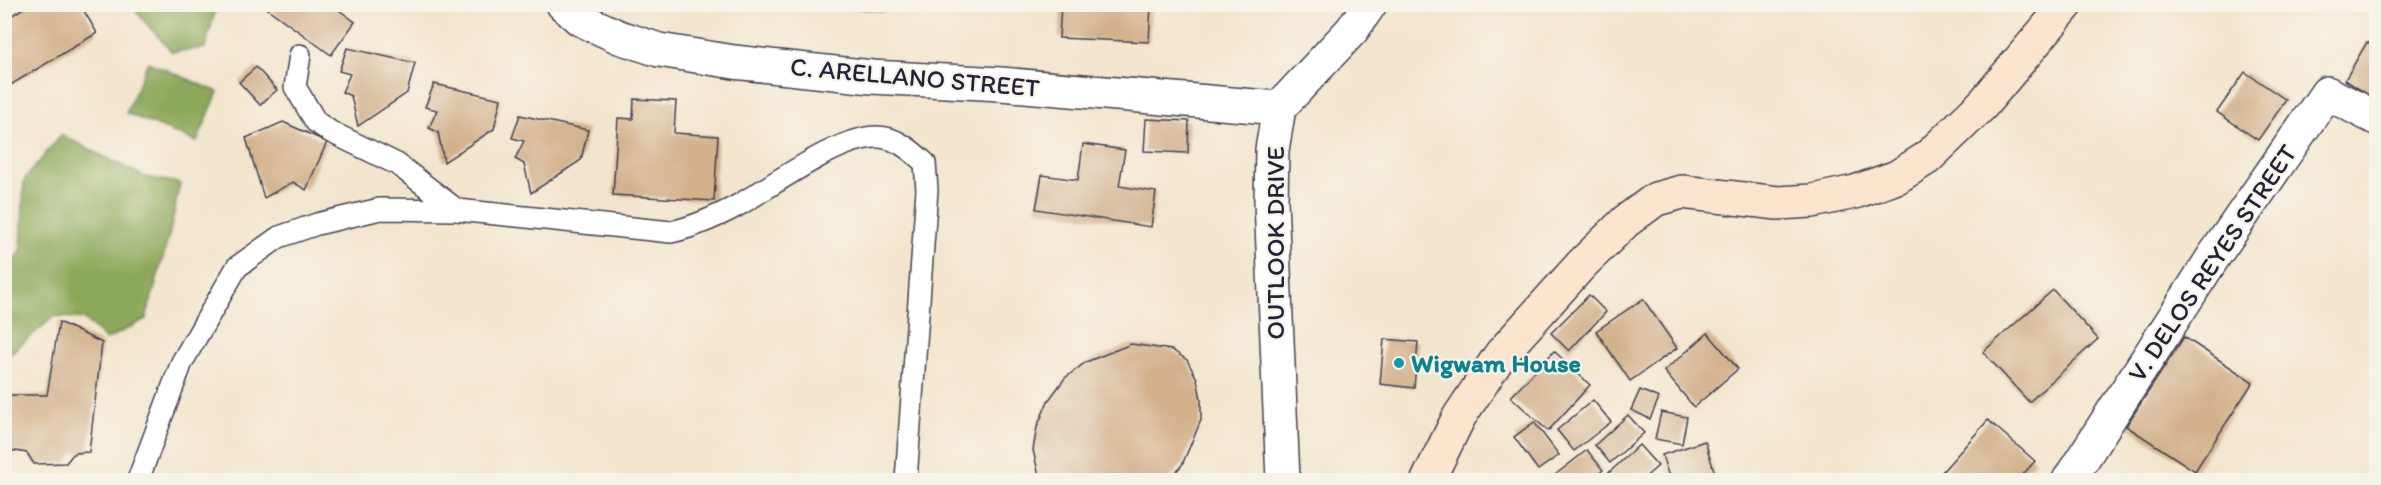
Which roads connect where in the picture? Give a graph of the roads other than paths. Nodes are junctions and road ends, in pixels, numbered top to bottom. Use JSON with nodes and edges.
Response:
{"nodes":[{"id":1,"x":563,"y":4,"type":"edge"},
{"id":2,"x":1370,"y":4,"type":"edge"},
{"id":3,"x":2067,"y":4,"type":"edge"},
{"id":4,"x":300,"y":55,"type":"dead end"},
{"id":5,"x":1279,"y":108,"type":"junction"},
{"id":6,"x":2376,"y":118,"type":"edge"},
{"id":7,"x":457,"y":210,"type":"junction"},
{"id":8,"x":138,"y":480,"type":"edge"},
{"id":9,"x":906,"y":480,"type":"edge"},
{"id":10,"x":1283,"y":480,"type":"edge"},
{"id":11,"x":1428,"y":480,"type":"edge"},
{"id":12,"x":2069,"y":480,"type":"edge"}],
"edges":[{"from":1,"to":5,"type":"street","name":"C. ARELLANO STREET"},
{"from":2,"to":5,"type":"street","name":"OUTLOOK DRIVE"},
{"from":3,"to":11,"type":"main road"},
{"from":4,"to":7,"type":"lane"},
{"from":5,"to":10,"type":"street","name":"OUTLOOK DRIVE"},
{"from":6,"to":12,"type":"street","name":"V. DELOS REYES STREET"},
{"from":7,"to":8,"type":"lane"},
{"from":7,"to":9,"type":"lane"}]}
